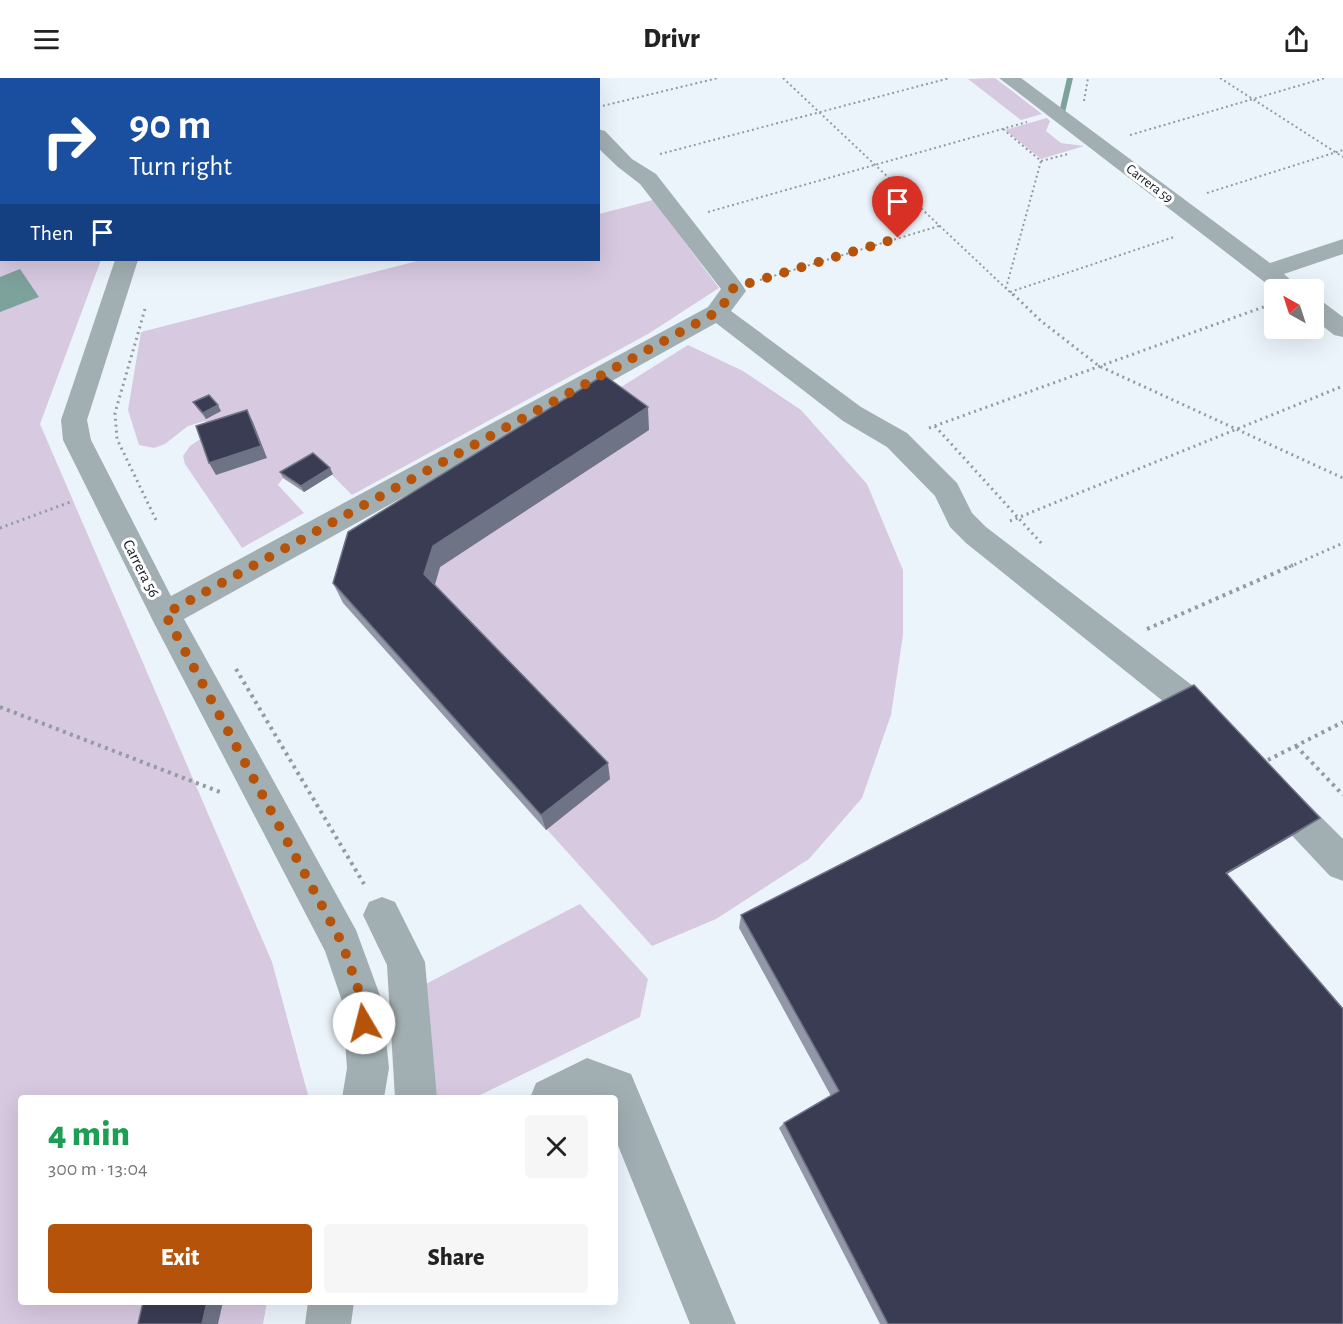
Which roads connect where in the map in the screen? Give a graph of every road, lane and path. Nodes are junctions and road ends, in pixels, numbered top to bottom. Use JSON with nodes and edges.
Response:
{"nodes":[{"id":1,"x":718,"y":78,"type":"edge"},
{"id":2,"x":783,"y":78,"type":"edge"},
{"id":3,"x":950,"y":78,"type":"edge"},
{"id":4,"x":1010,"y":78,"type":"edge"},
{"id":5,"x":1220,"y":78,"type":"edge"},
{"id":6,"x":1325,"y":78,"type":"edge"},
{"id":7,"x":1252,"y":98,"type":"junction"},
{"id":8,"x":600,"y":107,"type":"edge"},
{"id":9,"x":820,"y":112,"type":"junction"},
{"id":10,"x":1057,"y":114,"type":"junction"},
{"id":11,"x":1002,"y":129,"type":"junction"},
{"id":12,"x":600,"y":137,"type":"edge"},
{"id":13,"x":1099,"y":145,"type":"junction"},
{"id":14,"x":1343,"y":150,"type":"edge"},
{"id":15,"x":1336,"y":152,"type":"junction"},
{"id":16,"x":1343,"y":157,"type":"edge"},
{"id":17,"x":625,"y":163,"type":"junction"},
{"id":18,"x":876,"y":164,"type":"junction"},
{"id":19,"x":1175,"y":203,"type":"junction"},
{"id":20,"x":681,"y":219,"type":"junction"},
{"id":21,"x":940,"y":225,"type":"junction"},
{"id":22,"x":1206,"y":226,"type":"junction"},
{"id":23,"x":1343,"y":246,"type":"edge"},
{"id":24,"x":127,"y":261,"type":"edge"},
{"id":25,"x":1267,"y":272,"type":"junction"},
{"id":26,"x":1276,"y":279,"type":"edge"},
{"id":27,"x":1006,"y":288,"type":"junction"},
{"id":28,"x":1010,"y":292,"type":"junction"},
{"id":29,"x":725,"y":300,"type":"junction"},
{"id":30,"x":1264,"y":307,"type":"edge"},
{"id":31,"x":1324,"y":315,"type":"edge"},
{"id":32,"x":1343,"y":329,"type":"edge"},
{"id":33,"x":1099,"y":366,"type":"junction"},
{"id":34,"x":1343,"y":386,"type":"edge"},
{"id":35,"x":934,"y":426,"type":"junction"},
{"id":36,"x":1238,"y":429,"type":"junction"},
{"id":37,"x":897,"y":440,"type":"junction"},
{"id":38,"x":1343,"y":478,"type":"edge"},
{"id":39,"x":74,"y":501,"type":"dead end"},
{"id":40,"x":1018,"y":518,"type":"junction"},
{"id":41,"x":0,"y":528,"type":"edge"},
{"id":42,"x":976,"y":535,"type":"junction"},
{"id":43,"x":1343,"y":543,"type":"edge"},
{"id":44,"x":1050,"y":552,"type":"dead end"},
{"id":45,"x":165,"y":614,"type":"junction"},
{"id":46,"x":1113,"y":643,"type":"junction"},
{"id":47,"x":0,"y":707,"type":"edge"},
{"id":48,"x":1343,"y":722,"type":"edge"},
{"id":49,"x":1228,"y":745,"type":"edge"},
{"id":50,"x":1296,"y":746,"type":"junction"},
{"id":51,"x":1252,"y":769,"type":"joint"},
{"id":52,"x":221,"y":792,"type":"dead end"},
{"id":53,"x":1343,"y":795,"type":"edge"},
{"id":54,"x":1343,"y":864,"type":"edge"},
{"id":55,"x":382,"y":915,"type":"dead end"},
{"id":56,"x":364,"y":1095,"type":"edge"},
{"id":57,"x":417,"y":1095,"type":"edge"},
{"id":58,"x":558,"y":1095,"type":"edge"},
{"id":59,"x":331,"y":1305,"type":"edge"},
{"id":60,"x":328,"y":1324,"type":"edge"},
{"id":61,"x":713,"y":1324,"type":"edge"}],
"edges":[{"from":1,"to":8,"type":"path"},
{"from":2,"to":9,"type":"path"},
{"from":3,"to":9,"type":"path"},
{"from":4,"to":10,"type":"street","name":"Carrera 59"},
{"from":5,"to":7,"type":"path"},
{"from":6,"to":7,"type":"path"},
{"from":7,"to":13,"type":"path"},
{"from":7,"to":15,"type":"path"},
{"from":9,"to":17,"type":"path"},
{"from":9,"to":18,"type":"path"},
{"from":10,"to":11,"type":"path"},
{"from":10,"to":13,"type":"street","name":"Carrera 59"},
{"from":11,"to":18,"type":"path"},
{"from":11,"to":27,"type":"path"},
{"from":12,"to":17,"type":"street"},
{"from":13,"to":19,"type":"street","name":"Carrera 59"},
{"from":14,"to":15,"type":"path"},
{"from":15,"to":16,"type":"path"},
{"from":15,"to":19,"type":"path"},
{"from":17,"to":20,"type":"street"},
{"from":18,"to":20,"type":"path"},
{"from":18,"to":21,"type":"path"},
{"from":19,"to":22,"type":"street","name":"Carrera 59"},
{"from":20,"to":29,"type":"street"},
{"from":21,"to":27,"type":"path"},
{"from":21,"to":29,"type":"path"},
{"from":22,"to":25,"type":"street","name":"Carrera 59"},
{"from":22,"to":28,"type":"path"},
{"from":23,"to":25,"type":"street"},
{"from":24,"to":45,"type":"street","name":"Carrera 56"},
{"from":25,"to":26,"type":"street","name":"Carrera 59"},
{"from":27,"to":28,"type":"path"},
{"from":28,"to":33,"type":"path"},
{"from":29,"to":37,"type":"street"},
{"from":29,"to":45,"type":"street"},
{"from":30,"to":33,"type":"path"},
{"from":31,"to":32,"type":"street"},
{"from":33,"to":35,"type":"path"},
{"from":33,"to":36,"type":"path"},
{"from":34,"to":36,"type":"path"},
{"from":35,"to":37,"type":"path"},
{"from":35,"to":40,"type":"path"},
{"from":36,"to":38,"type":"path"},
{"from":36,"to":40,"type":"path"},
{"from":37,"to":42,"type":"street"},
{"from":39,"to":41,"type":"path"},
{"from":40,"to":42,"type":"path"},
{"from":40,"to":44,"type":"path"},
{"from":42,"to":46,"type":"street"},
{"from":43,"to":46,"type":"path"},
{"from":45,"to":56,"type":"street","name":"Carrera 56"},
{"from":46,"to":49,"type":"street"},
{"from":47,"to":52,"type":"path"},
{"from":48,"to":50,"type":"path"},
{"from":50,"to":51,"type":"path"},
{"from":50,"to":53,"type":"path"},
{"from":51,"to":54,"type":"street"},
{"from":55,"to":57,"type":"street"},
{"from":58,"to":61,"type":"street"},
{"from":59,"to":60,"type":"street"}]}
